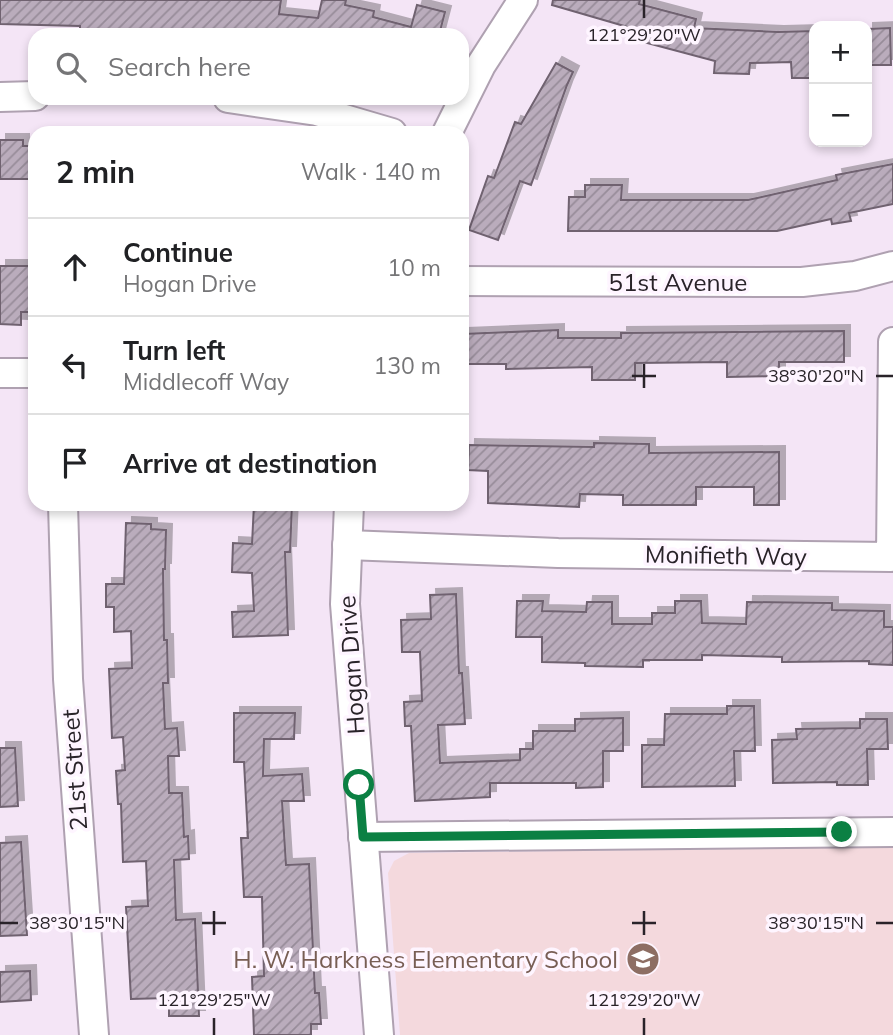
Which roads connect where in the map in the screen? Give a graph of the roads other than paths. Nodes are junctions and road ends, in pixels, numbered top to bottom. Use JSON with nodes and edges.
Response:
{"nodes":[{"id":1,"x":523,"y":0,"type":"edge"},
{"id":2,"x":469,"y":89,"type":"edge"},
{"id":3,"x":28,"y":96,"type":"edge"},
{"id":4,"x":0,"y":97,"type":"edge"},
{"id":5,"x":276,"y":105,"type":"edge"},
{"id":6,"x":461,"y":105,"type":"edge"},
{"id":7,"x":368,"y":126,"type":"edge"},
{"id":8,"x":450,"y":126,"type":"edge"},
{"id":9,"x":893,"y":266,"type":"edge"},
{"id":10,"x":469,"y":281,"type":"edge"},
{"id":11,"x":893,"y":342,"type":"edge"},
{"id":12,"x":0,"y":373,"type":"edge"},
{"id":13,"x":28,"y":373,"type":"edge"},
{"id":14,"x":63,"y":511,"type":"edge"},
{"id":15,"x":349,"y":511,"type":"edge"},
{"id":16,"x":347,"y":545,"type":"junction"},
{"id":17,"x":893,"y":832,"type":"edge"},
{"id":18,"x":363,"y":837,"type":"junction"},
{"id":19,"x":94,"y":1035,"type":"edge"},
{"id":20,"x":379,"y":1035,"type":"edge"}],
"edges":[{"from":1,"to":2,"type":"street"},
{"from":3,"to":4,"type":"street"},
{"from":5,"to":7,"type":"street"},
{"from":6,"to":8,"type":"street"},
{"from":9,"to":10,"type":"street","name":"51st Avenue"},
{"from":11,"to":16,"type":"street","name":"Monifieth Way"},
{"from":12,"to":13,"type":"street"},
{"from":14,"to":19,"type":"street","name":"21st Street"},
{"from":15,"to":16,"type":"street","name":"Hogan Drive"},
{"from":16,"to":18,"type":"street","name":"Hogan Drive"},
{"from":17,"to":18,"type":"street"},
{"from":18,"to":20,"type":"street","name":"Hogan Drive"}]}
